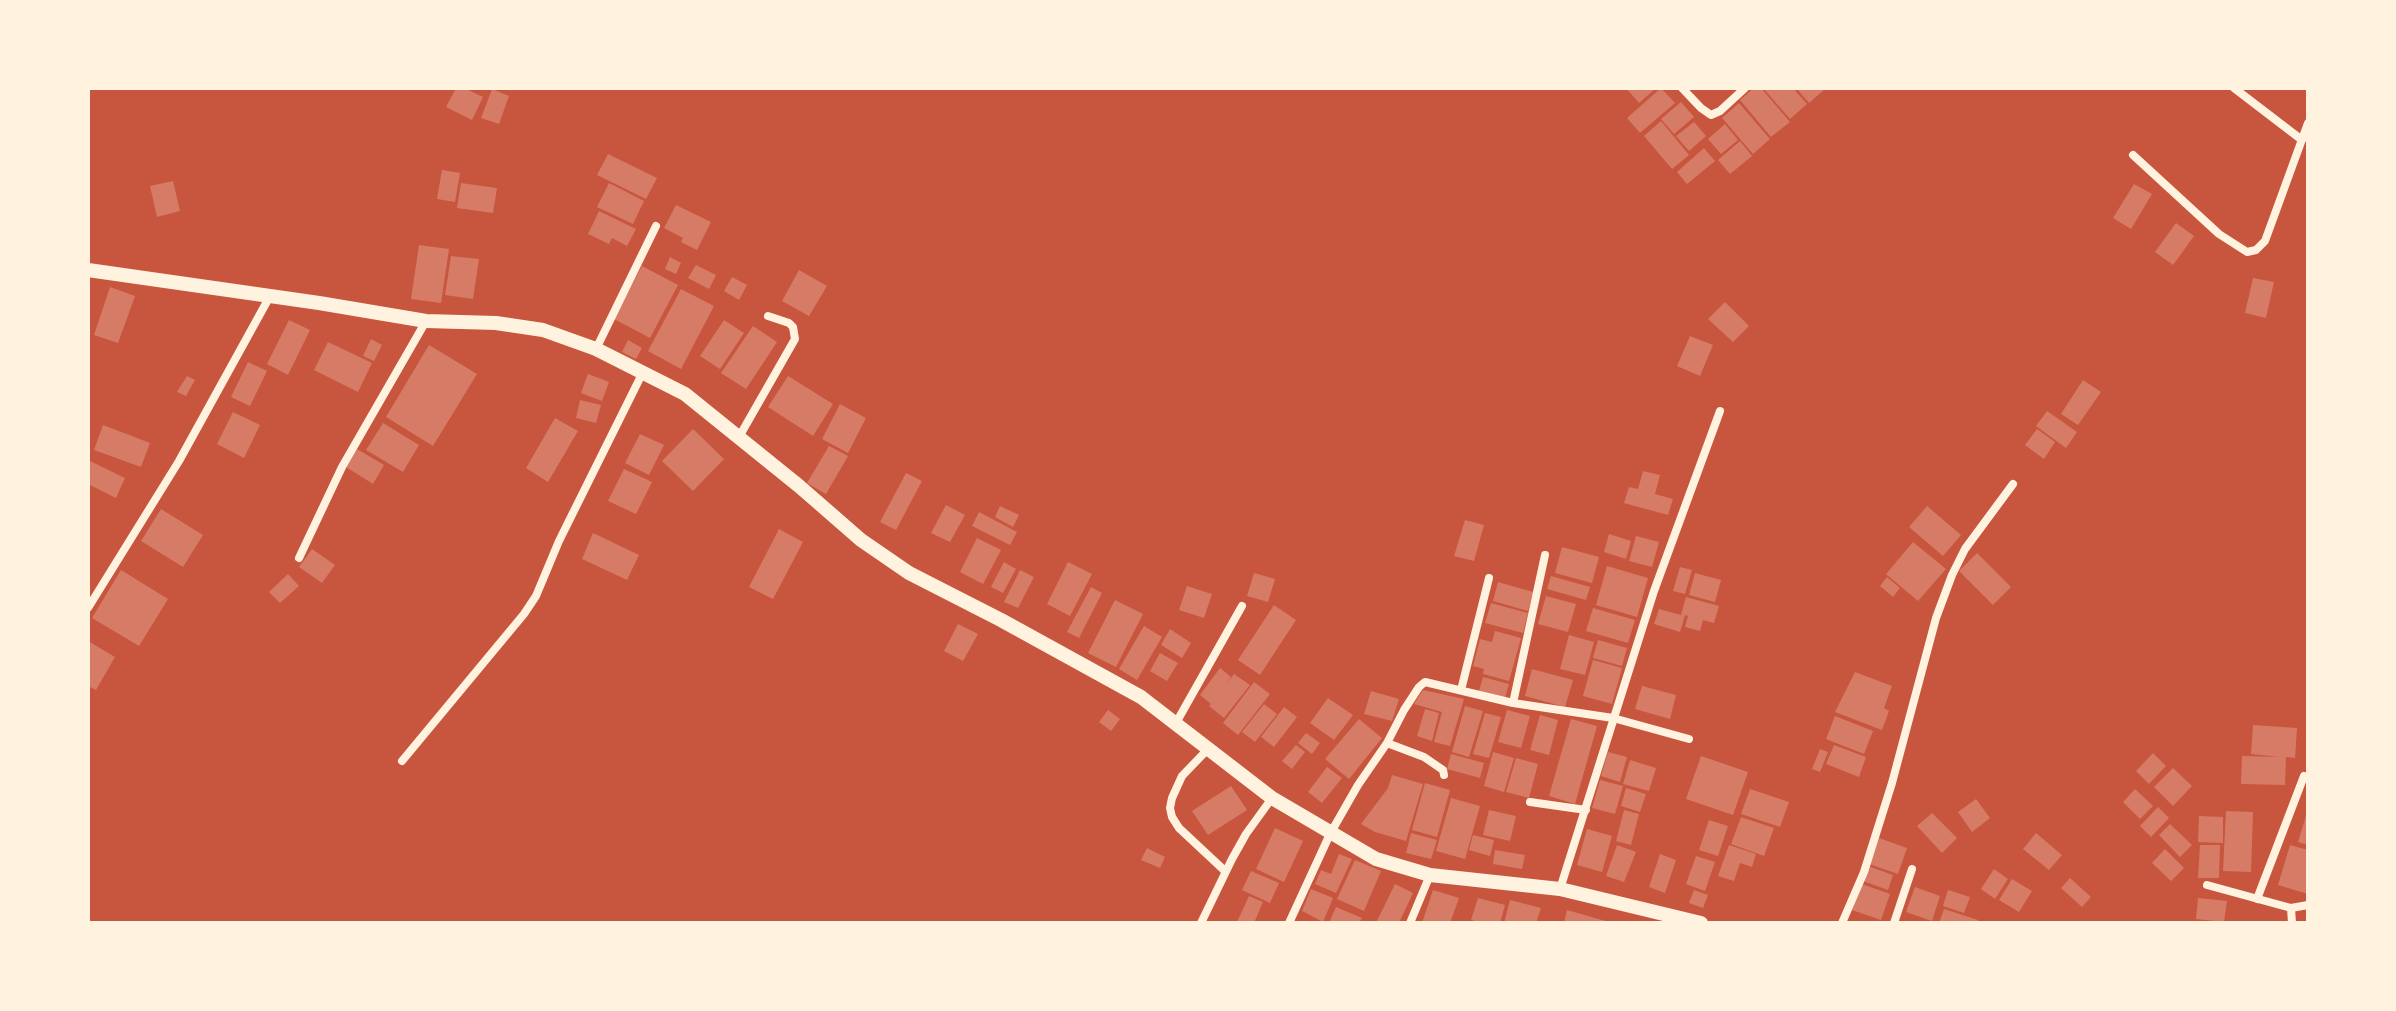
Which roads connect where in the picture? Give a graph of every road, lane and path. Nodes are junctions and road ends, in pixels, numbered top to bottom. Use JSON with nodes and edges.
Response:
{"nodes":[{"id":1,"x":1682,"y":88,"type":"edge"},
{"id":2,"x":1745,"y":88,"type":"edge"},
{"id":3,"x":2234,"y":88,"type":"edge"},
{"id":4,"x":2308,"y":123,"type":"edge"},
{"id":5,"x":2302,"y":140,"type":"junction"},
{"id":6,"x":2133,"y":155,"type":"dead end"},
{"id":7,"x":656,"y":226,"type":"dead end"},
{"id":8,"x":88,"y":270,"type":"edge"},
{"id":9,"x":270,"y":296,"type":"junction"},
{"id":10,"x":768,"y":316,"type":"dead end"},
{"id":11,"x":426,"y":321,"type":"junction"},
{"id":12,"x":596,"y":349,"type":"junction"},
{"id":13,"x":643,"y":372,"type":"junction"},
{"id":14,"x":1720,"y":411,"type":"dead end"},
{"id":15,"x":739,"y":437,"type":"junction"},
{"id":16,"x":2013,"y":484,"type":"dead end"},
{"id":17,"x":1545,"y":555,"type":"dead end"},
{"id":18,"x":299,"y":558,"type":"dead end"},
{"id":19,"x":1489,"y":578,"type":"dead end"},
{"id":20,"x":1242,"y":606,"type":"dead end"},
{"id":21,"x":88,"y":608,"type":"edge"},
{"id":22,"x":1461,"y":690,"type":"junction"},
{"id":23,"x":1513,"y":703,"type":"junction"},
{"id":24,"x":1613,"y":718,"type":"junction"},
{"id":25,"x":1176,"y":723,"type":"junction"},
{"id":26,"x":1689,"y":739,"type":"dead end"},
{"id":27,"x":1387,"y":743,"type":"junction"},
{"id":28,"x":1209,"y":748,"type":"junction"},
{"id":29,"x":402,"y":761,"type":"dead end"},
{"id":30,"x":1444,"y":775,"type":"dead end"},
{"id":31,"x":2304,"y":776,"type":"dead end"},
{"id":32,"x":1272,"y":798,"type":"junction"},
{"id":33,"x":1530,"y":802,"type":"dead end"},
{"id":34,"x":1586,"y":810,"type":"junction"},
{"id":35,"x":1330,"y":834,"type":"junction"},
{"id":36,"x":1912,"y":869,"type":"dead end"},
{"id":37,"x":1225,"y":871,"type":"junction"},
{"id":38,"x":1430,"y":875,"type":"junction"},
{"id":39,"x":2207,"y":885,"type":"dead end"},
{"id":40,"x":1560,"y":889,"type":"junction"},
{"id":41,"x":2257,"y":899,"type":"junction"},
{"id":42,"x":2308,"y":905,"type":"edge"},
{"id":43,"x":2291,"y":908,"type":"junction"},
{"id":44,"x":1201,"y":923,"type":"edge"},
{"id":45,"x":1289,"y":923,"type":"edge"},
{"id":46,"x":1410,"y":923,"type":"edge"},
{"id":47,"x":1701,"y":923,"type":"edge"},
{"id":48,"x":1842,"y":923,"type":"edge"},
{"id":49,"x":1894,"y":923,"type":"edge"},
{"id":50,"x":2292,"y":923,"type":"edge"}],
"edges":[{"from":1,"to":2,"type":"street"},
{"from":3,"to":5,"type":"street"},
{"from":4,"to":5,"type":"street"},
{"from":5,"to":6,"type":"street"},
{"from":7,"to":12,"type":"street"},
{"from":8,"to":9,"type":"street"},
{"from":9,"to":11,"type":"street"},
{"from":9,"to":21,"type":"street"},
{"from":10,"to":15,"type":"street"},
{"from":11,"to":12,"type":"street"},
{"from":11,"to":18,"type":"street"},
{"from":12,"to":13,"type":"street"},
{"from":13,"to":15,"type":"street"},
{"from":13,"to":29,"type":"street"},
{"from":14,"to":24,"type":"street"},
{"from":15,"to":25,"type":"street"},
{"from":16,"to":48,"type":"street"},
{"from":17,"to":23,"type":"street"},
{"from":19,"to":22,"type":"street"},
{"from":20,"to":25,"type":"street"},
{"from":22,"to":23,"type":"street"},
{"from":22,"to":27,"type":"street"},
{"from":23,"to":24,"type":"street"},
{"from":24,"to":26,"type":"street"},
{"from":24,"to":34,"type":"street"},
{"from":25,"to":28,"type":"street"},
{"from":27,"to":30,"type":"street"},
{"from":27,"to":35,"type":"street"},
{"from":28,"to":32,"type":"street"},
{"from":28,"to":37,"type":"street"},
{"from":31,"to":41,"type":"street"},
{"from":32,"to":35,"type":"street"},
{"from":32,"to":37,"type":"street"},
{"from":33,"to":34,"type":"street"},
{"from":34,"to":40,"type":"street"},
{"from":35,"to":38,"type":"street"},
{"from":35,"to":45,"type":"street"},
{"from":36,"to":49,"type":"street"},
{"from":37,"to":44,"type":"street"},
{"from":38,"to":40,"type":"street"},
{"from":38,"to":46,"type":"street"},
{"from":39,"to":41,"type":"street"},
{"from":40,"to":47,"type":"street"},
{"from":41,"to":43,"type":"street"},
{"from":42,"to":43,"type":"street"},
{"from":43,"to":50,"type":"street"}]}
